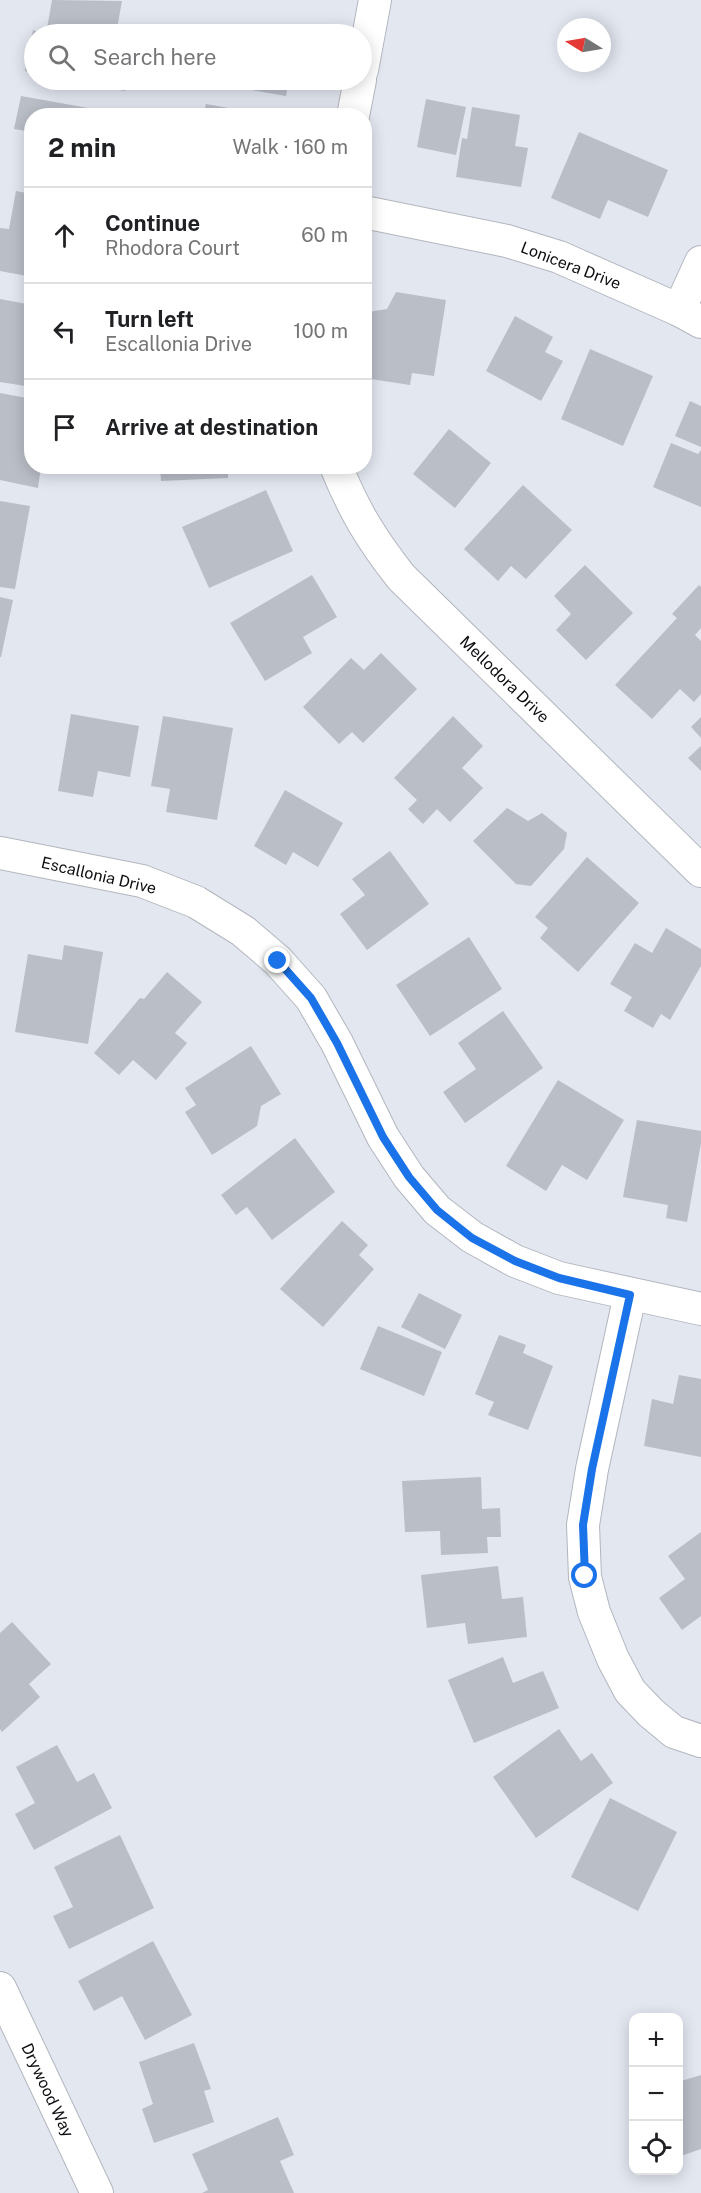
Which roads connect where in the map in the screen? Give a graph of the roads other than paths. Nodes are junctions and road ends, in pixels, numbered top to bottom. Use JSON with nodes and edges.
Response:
{"nodes":[{"id":1,"x":375,"y":0,"type":"edge"},
{"id":2,"x":371,"y":24,"type":"edge"},
{"id":3,"x":358,"y":90,"type":"edge"},
{"id":4,"x":355,"y":108,"type":"edge"},
{"id":5,"x":372,"y":214,"type":"edge"},
{"id":6,"x":701,"y":262,"type":"edge"},
{"id":7,"x":690,"y":316,"type":"edge"},
{"id":8,"x":339,"y":474,"type":"edge"},
{"id":9,"x":0,"y":853,"type":"edge"},
{"id":10,"x":701,"y":871,"type":"edge"},
{"id":11,"x":630,"y":1295,"type":"junction"},
{"id":12,"x":701,"y":1309,"type":"edge"},
{"id":13,"x":701,"y":1740,"type":"edge"},
{"id":14,"x":0,"y":1988,"type":"edge"},
{"id":15,"x":97,"y":2193,"type":"edge"}],
"edges":[{"from":1,"to":2,"type":"street"},
{"from":3,"to":4,"type":"street"},
{"from":5,"to":7,"type":"street","name":"Lonicera Drive"},
{"from":6,"to":7,"type":"street"},
{"from":8,"to":10,"type":"street","name":"Mellodora Drive"},
{"from":9,"to":11,"type":"street","name":"Escallonia Drive"},
{"from":11,"to":12,"type":"street","name":"Escallonia Drive"},
{"from":11,"to":13,"type":"street"},
{"from":14,"to":15,"type":"street","name":"Drywood Way"}]}
